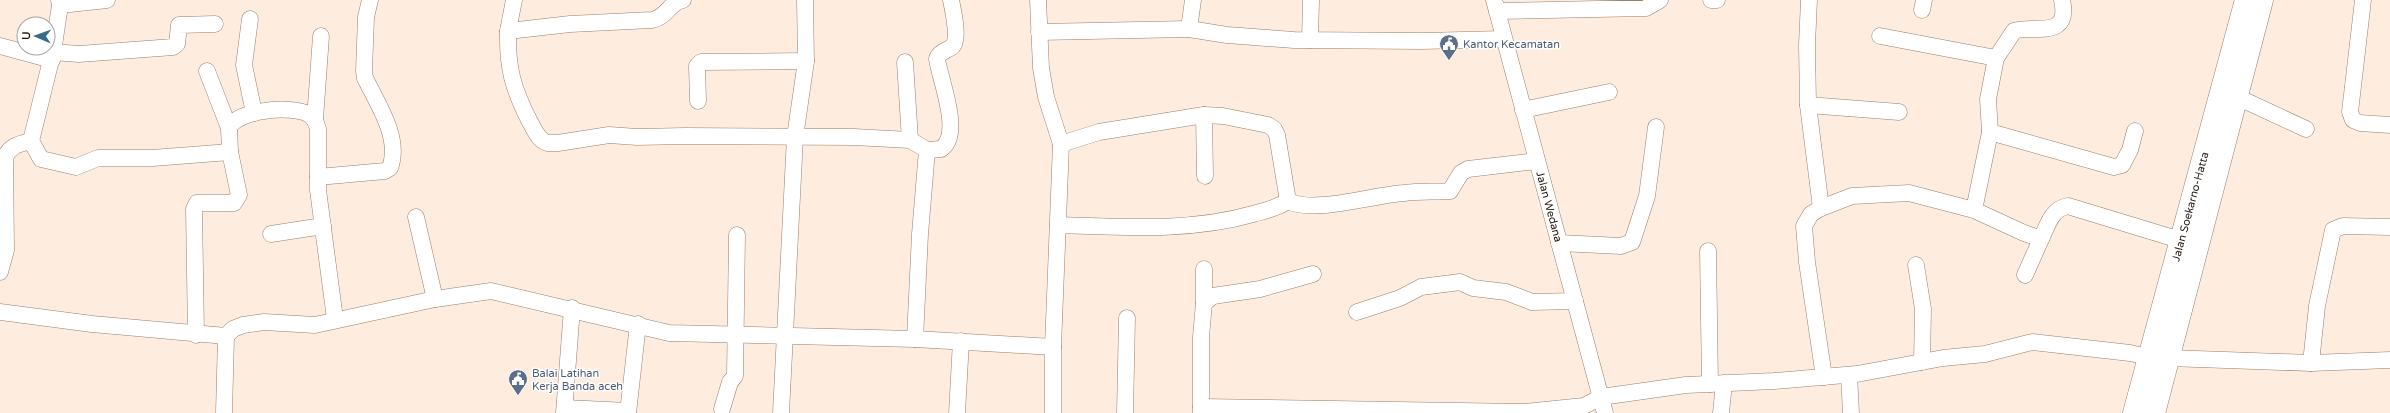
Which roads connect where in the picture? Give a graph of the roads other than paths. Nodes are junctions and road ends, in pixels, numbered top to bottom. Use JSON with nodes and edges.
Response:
{"nodes":[{"id":1,"x":107,"y":0,"type":"edge"},
{"id":2,"x":370,"y":0,"type":"edge"},
{"id":3,"x":514,"y":0,"type":"edge"},
{"id":4,"x":683,"y":0,"type":"edge"},
{"id":5,"x":805,"y":0,"type":"edge"},
{"id":6,"x":951,"y":0,"type":"edge"},
{"id":7,"x":1038,"y":0,"type":"edge"},
{"id":8,"x":1193,"y":0,"type":"edge"},
{"id":9,"x":1311,"y":0,"type":"edge"},
{"id":10,"x":1660,"y":0,"type":"edge"},
{"id":11,"x":1711,"y":0,"type":"edge"},
{"id":12,"x":1717,"y":0,"type":"edge"},
{"id":13,"x":1809,"y":0,"type":"edge"},
{"id":14,"x":2062,"y":0,"type":"edge"},
{"id":15,"x":2246,"y":0,"type":"edge"},
{"id":16,"x":2262,"y":0,"type":"edge"},
{"id":17,"x":2363,"y":0,"type":"edge"},
{"id":18,"x":60,"y":3,"type":"edge"},
{"id":19,"x":1495,"y":5,"type":"edge"},
{"id":20,"x":250,"y":19,"type":"dead end"},
{"id":21,"x":215,"y":24,"type":"dead end"},
{"id":22,"x":1189,"y":28,"type":"junction"},
{"id":23,"x":508,"y":31,"type":"junction"},
{"id":24,"x":1039,"y":32,"type":"junction"},
{"id":25,"x":56,"y":33,"type":"edge"},
{"id":26,"x":322,"y":36,"type":"dead end"},
{"id":27,"x":1880,"y":36,"type":"dead end"},
{"id":28,"x":1504,"y":39,"type":"junction"},
{"id":29,"x":1310,"y":40,"type":"junction"},
{"id":30,"x":0,"y":46,"type":"edge"},
{"id":31,"x":16,"y":49,"type":"edge"},
{"id":32,"x":53,"y":56,"type":"edge"},
{"id":33,"x":56,"y":56,"type":"edge"},
{"id":34,"x":1996,"y":58,"type":"junction"},
{"id":35,"x":806,"y":61,"type":"junction"},
{"id":36,"x":905,"y":62,"type":"dead end"},
{"id":37,"x":207,"y":71,"type":"dead end"},
{"id":38,"x":1609,"y":92,"type":"dead end"},
{"id":39,"x":2237,"y":97,"type":"junction"},
{"id":40,"x":698,"y":101,"type":"dead end"},
{"id":41,"x":1808,"y":105,"type":"junction"},
{"id":42,"x":1524,"y":110,"type":"junction"},
{"id":43,"x":1899,"y":112,"type":"dead end"},
{"id":44,"x":254,"y":113,"type":"junction"},
{"id":45,"x":1204,"y":115,"type":"junction"},
{"id":46,"x":315,"y":119,"type":"junction"},
{"id":47,"x":2390,"y":125,"type":"edge"},
{"id":48,"x":1656,"y":127,"type":"dead end"},
{"id":49,"x":229,"y":128,"type":"junction"},
{"id":50,"x":2306,"y":129,"type":"dead end"},
{"id":51,"x":2135,"y":131,"type":"dead end"},
{"id":52,"x":1990,"y":132,"type":"junction"},
{"id":53,"x":795,"y":137,"type":"junction"},
{"id":54,"x":910,"y":140,"type":"junction"},
{"id":55,"x":31,"y":141,"type":"junction"},
{"id":56,"x":1061,"y":144,"type":"junction"},
{"id":57,"x":4,"y":149,"type":"edge"},
{"id":58,"x":928,"y":150,"type":"junction"},
{"id":59,"x":230,"y":152,"type":"junction"},
{"id":60,"x":1537,"y":161,"type":"junction"},
{"id":61,"x":1205,"y":176,"type":"dead end"},
{"id":62,"x":318,"y":177,"type":"junction"},
{"id":63,"x":1288,"y":201,"type":"junction"},
{"id":64,"x":1820,"y":208,"type":"junction"},
{"id":65,"x":1974,"y":210,"type":"junction"},
{"id":66,"x":416,"y":217,"type":"dead end"},
{"id":67,"x":1058,"y":225,"type":"junction"},
{"id":68,"x":324,"y":226,"type":"junction"},
{"id":69,"x":2390,"y":226,"type":"edge"},
{"id":70,"x":271,"y":234,"type":"dead end"},
{"id":71,"x":737,"y":235,"type":"dead end"},
{"id":72,"x":2041,"y":239,"type":"junction"},
{"id":73,"x":2180,"y":240,"type":"junction"},
{"id":74,"x":1559,"y":243,"type":"junction"},
{"id":75,"x":1708,"y":251,"type":"dead end"},
{"id":76,"x":1916,"y":265,"type":"dead end"},
{"id":77,"x":1204,"y":268,"type":"dead end"},
{"id":78,"x":0,"y":272,"type":"edge"},
{"id":79,"x":1313,"y":274,"type":"dead end"},
{"id":80,"x":2026,"y":275,"type":"dead end"},
{"id":81,"x":435,"y":299,"type":"junction"},
{"id":82,"x":1575,"y":301,"type":"junction"},
{"id":83,"x":1204,"y":303,"type":"junction"},
{"id":84,"x":572,"y":308,"type":"junction"},
{"id":85,"x":0,"y":312,"type":"edge"},
{"id":86,"x":1357,"y":312,"type":"dead end"},
{"id":87,"x":1127,"y":318,"type":"dead end"},
{"id":88,"x":335,"y":319,"type":"junction"},
{"id":89,"x":638,"y":324,"type":"junction"},
{"id":90,"x":196,"y":335,"type":"junction"},
{"id":91,"x":737,"y":335,"type":"junction"},
{"id":92,"x":226,"y":336,"type":"junction"},
{"id":93,"x":784,"y":337,"type":"junction"},
{"id":94,"x":915,"y":339,"type":"junction"},
{"id":95,"x":961,"y":341,"type":"junction"},
{"id":96,"x":1053,"y":347,"type":"junction"},
{"id":97,"x":2158,"y":357,"type":"junction"},
{"id":98,"x":2390,"y":360,"type":"edge"},
{"id":99,"x":1922,"y":362,"type":"junction"},
{"id":100,"x":2311,"y":363,"type":"junction"},
{"id":101,"x":1850,"y":375,"type":"junction"},
{"id":102,"x":1824,"y":377,"type":"junction"},
{"id":103,"x":1717,"y":383,"type":"junction"},
{"id":104,"x":1600,"y":397,"type":"junction"},
{"id":105,"x":722,"y":409,"type":"dead end"},
{"id":106,"x":565,"y":410,"type":"edge"},
{"id":107,"x":1201,"y":410,"type":"edge"},
{"id":108,"x":1269,"y":411,"type":"edge"},
{"id":109,"x":628,"y":412,"type":"edge"},
{"id":110,"x":224,"y":413,"type":"edge"},
{"id":111,"x":781,"y":413,"type":"edge"},
{"id":112,"x":957,"y":413,"type":"edge"},
{"id":113,"x":1053,"y":413,"type":"edge"},
{"id":114,"x":1125,"y":413,"type":"edge"},
{"id":115,"x":1604,"y":413,"type":"edge"},
{"id":116,"x":1721,"y":413,"type":"edge"},
{"id":117,"x":1851,"y":413,"type":"edge"},
{"id":118,"x":2134,"y":413,"type":"edge"},
{"id":119,"x":2154,"y":413,"type":"edge"}],
"edges":[{"from":1,"to":18,"type":"street"},
{"from":2,"to":62,"type":"street"},
{"from":3,"to":23,"type":"street"},
{"from":4,"to":23,"type":"street"},
{"from":5,"to":35,"type":"street"},
{"from":6,"to":58,"type":"street"},
{"from":7,"to":24,"type":"street"},
{"from":8,"to":22,"type":"street"},
{"from":9,"to":29,"type":"street"},
{"from":10,"to":19,"type":"street"},
{"from":11,"to":12,"type":"street"},
{"from":13,"to":41,"type":"street"},
{"from":14,"to":34,"type":"street"},
{"from":15,"to":73,"type":"highway","name":"Jalan Soekarno-Hatta"},
{"from":16,"to":39,"type":"highway","name":"Jalan Soekarno-Hatta"},
{"from":17,"to":47,"type":"street"},
{"from":18,"to":25,"type":"street"},
{"from":19,"to":28,"type":"street","name":"Jalan Wedana"},
{"from":20,"to":44,"type":"street"},
{"from":21,"to":33,"type":"street"},
{"from":22,"to":24,"type":"street"},
{"from":22,"to":29,"type":"street"},
{"from":23,"to":53,"type":"street"},
{"from":24,"to":56,"type":"street"},
{"from":26,"to":46,"type":"street"},
{"from":27,"to":34,"type":"street"},
{"from":28,"to":29,"type":"street"},
{"from":28,"to":42,"type":"street","name":"Jalan Wedana"},
{"from":30,"to":31,"type":"street"},
{"from":32,"to":55,"type":"street"},
{"from":34,"to":52,"type":"street"},
{"from":35,"to":40,"type":"street"},
{"from":35,"to":53,"type":"street"},
{"from":36,"to":54,"type":"street"},
{"from":37,"to":49,"type":"street"},
{"from":38,"to":42,"type":"street"},
{"from":39,"to":50,"type":"street"},
{"from":39,"to":97,"type":"highway","name":"Jalan Soekarno-Hatta"},
{"from":41,"to":43,"type":"street"},
{"from":41,"to":64,"type":"street"},
{"from":42,"to":60,"type":"street","name":"Jalan Wedana"},
{"from":44,"to":46,"type":"street"},
{"from":44,"to":49,"type":"street"},
{"from":45,"to":56,"type":"street"},
{"from":45,"to":61,"type":"street"},
{"from":45,"to":63,"type":"street"},
{"from":46,"to":62,"type":"street"},
{"from":48,"to":74,"type":"street"},
{"from":49,"to":59,"type":"street"},
{"from":51,"to":52,"type":"street"},
{"from":52,"to":65,"type":"street"},
{"from":53,"to":54,"type":"street"},
{"from":53,"to":93,"type":"street"},
{"from":54,"to":58,"type":"street"},
{"from":55,"to":57,"type":"street"},
{"from":55,"to":59,"type":"street"},
{"from":56,"to":67,"type":"street"},
{"from":57,"to":78,"type":"street"},
{"from":58,"to":94,"type":"street"},
{"from":59,"to":90,"type":"street"},
{"from":60,"to":63,"type":"street"},
{"from":60,"to":74,"type":"street","name":"Jalan Wedana"},
{"from":62,"to":68,"type":"street"},
{"from":63,"to":67,"type":"street"},
{"from":64,"to":65,"type":"street"},
{"from":64,"to":102,"type":"street"},
{"from":65,"to":72,"type":"street"},
{"from":66,"to":81,"type":"street"},
{"from":67,"to":96,"type":"street"},
{"from":68,"to":70,"type":"street"},
{"from":68,"to":88,"type":"street"},
{"from":69,"to":100,"type":"street"},
{"from":71,"to":91,"type":"street"},
{"from":72,"to":73,"type":"street"},
{"from":72,"to":80,"type":"street"},
{"from":73,"to":97,"type":"highway","name":"Jalan Soekarno-Hatta"},
{"from":74,"to":82,"type":"street","name":"Jalan Wedana"},
{"from":75,"to":103,"type":"street"},
{"from":76,"to":99,"type":"street"},
{"from":77,"to":83,"type":"street"},
{"from":79,"to":83,"type":"street"},
{"from":81,"to":84,"type":"street"},
{"from":81,"to":88,"type":"street"},
{"from":82,"to":86,"type":"street"},
{"from":82,"to":104,"type":"street","name":"Jalan Wedana"},
{"from":83,"to":107,"type":"street"},
{"from":84,"to":89,"type":"street"},
{"from":84,"to":106,"type":"street"},
{"from":85,"to":90,"type":"street"},
{"from":87,"to":114,"type":"street"},
{"from":88,"to":92,"type":"street"},
{"from":89,"to":91,"type":"street"},
{"from":89,"to":109,"type":"street"},
{"from":90,"to":92,"type":"street"},
{"from":91,"to":93,"type":"street"},
{"from":91,"to":105,"type":"street"},
{"from":92,"to":110,"type":"street"},
{"from":93,"to":94,"type":"street"},
{"from":93,"to":111,"type":"street"},
{"from":94,"to":95,"type":"street"},
{"from":95,"to":96,"type":"street"},
{"from":95,"to":112,"type":"street"},
{"from":96,"to":113,"type":"street"},
{"from":97,"to":99,"type":"street"},
{"from":97,"to":100,"type":"street"},
{"from":97,"to":118,"type":"highway","name":"Jalan Soekarno-Hatta"},
{"from":97,"to":119,"type":"highway","name":"Jalan Soekarno-Hatta"},
{"from":98,"to":100,"type":"street"},
{"from":99,"to":101,"type":"street"},
{"from":101,"to":102,"type":"street"},
{"from":101,"to":117,"type":"street"},
{"from":102,"to":103,"type":"street"},
{"from":103,"to":104,"type":"street"},
{"from":103,"to":116,"type":"street"},
{"from":104,"to":108,"type":"street"},
{"from":104,"to":115,"type":"street","name":"Jalan Wedana"},
{"from":106,"to":109,"type":"street"},
{"from":107,"to":108,"type":"street"}]}
